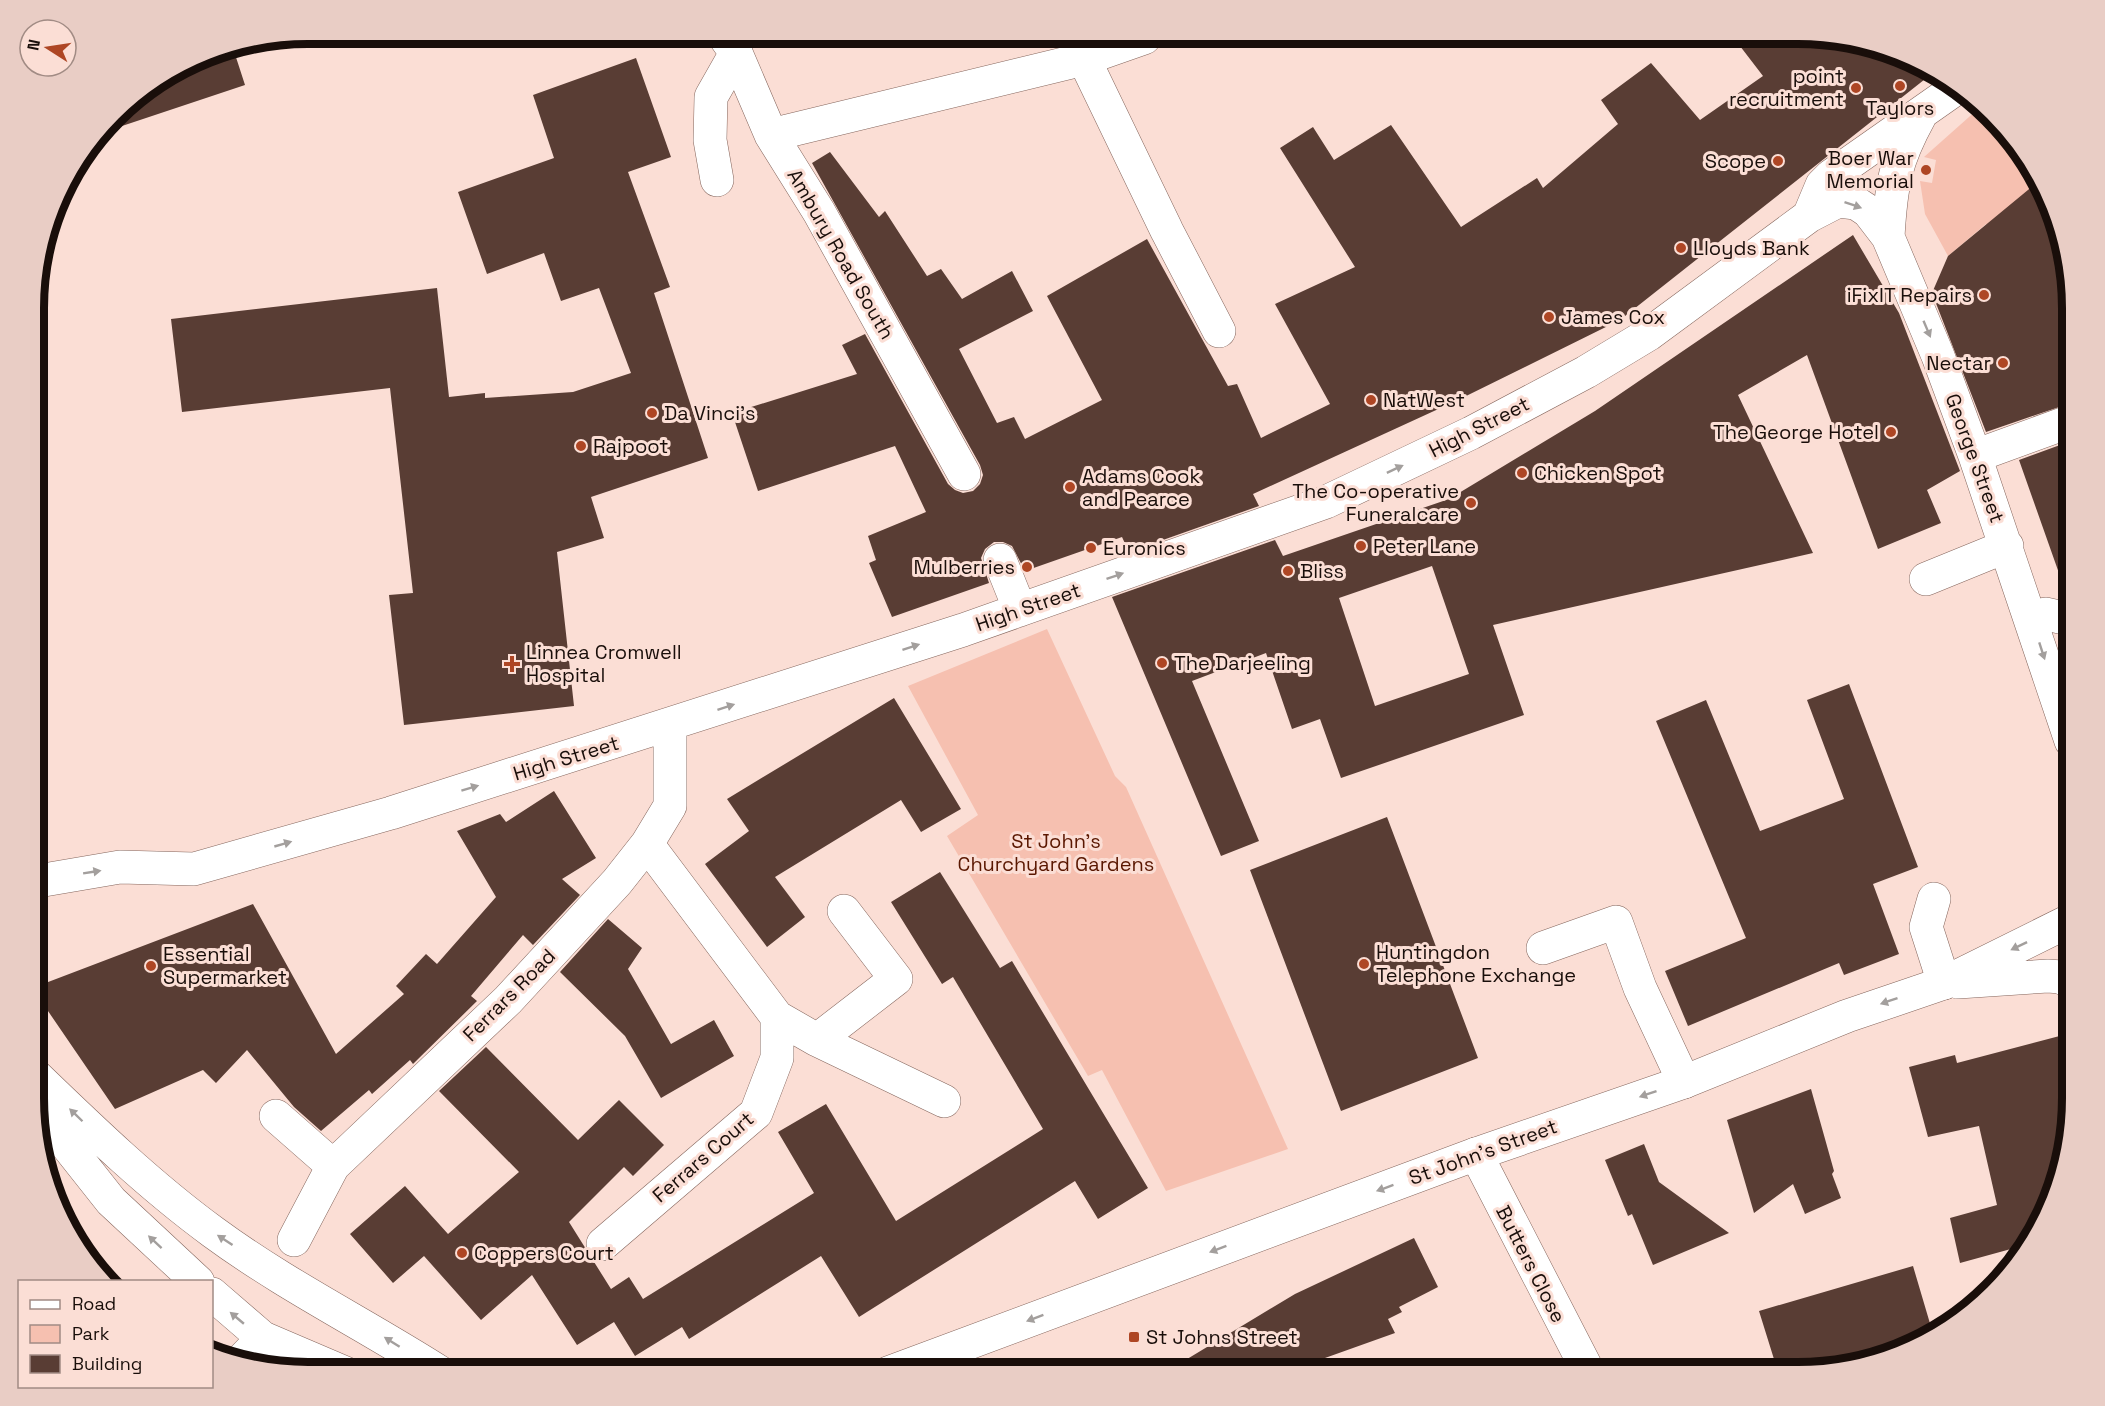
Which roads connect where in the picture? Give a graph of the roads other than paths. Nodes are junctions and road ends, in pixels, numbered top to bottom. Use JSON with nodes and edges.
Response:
{"nodes":[{"id":1,"x":729,"y":44,"type":"edge"},
{"id":2,"x":729,"y":44,"type":"edge"},
{"id":3,"x":1127,"y":44,"type":"edge"},
{"id":4,"x":1083,"y":59,"type":"junction"},
{"id":5,"x":1950,"y":92,"type":"edge"},
{"id":6,"x":1921,"y":113,"type":"junction"},
{"id":7,"x":771,"y":135,"type":"junction"},
{"id":8,"x":717,"y":180,"type":"dead end"},
{"id":9,"x":1809,"y":216,"type":"junction"},
{"id":10,"x":1888,"y":237,"type":"junction"},
{"id":11,"x":1220,"y":331,"type":"dead end"},
{"id":12,"x":2062,"y":425,"type":"edge"},
{"id":13,"x":1975,"y":456,"type":"junction"},
{"id":14,"x":964,"y":474,"type":"dead end"},
{"id":15,"x":2007,"y":546,"type":"junction"},
{"id":16,"x":1000,"y":560,"type":"dead end"},
{"id":17,"x":1926,"y":579,"type":"dead end"},
{"id":18,"x":1020,"y":610,"type":"junction"},
{"id":19,"x":2031,"y":618,"type":"junction"},
{"id":20,"x":2062,"y":618,"type":"edge"},
{"id":21,"x":2062,"y":711,"type":"edge"},
{"id":22,"x":670,"y":726,"type":"junction"},
{"id":23,"x":647,"y":844,"type":"junction"},
{"id":24,"x":44,"y":880,"type":"edge"},
{"id":25,"x":1934,"y":900,"type":"dead end"},
{"id":26,"x":844,"y":911,"type":"dead end"},
{"id":27,"x":2062,"y":925,"type":"edge"},
{"id":28,"x":1543,"y":948,"type":"dead end"},
{"id":29,"x":2062,"y":978,"type":"edge"},
{"id":30,"x":1944,"y":982,"type":"junction"},
{"id":31,"x":777,"y":1017,"type":"junction"},
{"id":32,"x":817,"y":1040,"type":"junction"},
{"id":33,"x":1684,"y":1082,"type":"junction"},
{"id":34,"x":44,"y":1084,"type":"edge"},
{"id":35,"x":944,"y":1101,"type":"dead end"},
{"id":36,"x":44,"y":1116,"type":"edge"},
{"id":37,"x":276,"y":1116,"type":"dead end"},
{"id":38,"x":1476,"y":1154,"type":"junction"},
{"id":39,"x":333,"y":1166,"type":"junction"},
{"id":40,"x":294,"y":1240,"type":"dead end"},
{"id":41,"x":603,"y":1245,"type":"dead end"},
{"id":42,"x":197,"y":1280,"type":"edge"},
{"id":43,"x":213,"y":1295,"type":"edge"},
{"id":44,"x":263,"y":1338,"type":"junction"},
{"id":45,"x":246,"y":1355,"type":"edge"},
{"id":46,"x":319,"y":1362,"type":"edge"},
{"id":47,"x":424,"y":1362,"type":"edge"},
{"id":48,"x":918,"y":1362,"type":"edge"},
{"id":49,"x":1584,"y":1362,"type":"edge"}],
"edges":[{"from":1,"to":7,"type":"street","name":"Ambury Road South"},
{"from":2,"to":8,"type":"street"},
{"from":3,"to":4,"type":"street"},
{"from":4,"to":7,"type":"street"},
{"from":4,"to":11,"type":"street"},
{"from":5,"to":6,"type":"street"},
{"from":6,"to":9,"type":"street"},
{"from":6,"to":10,"type":"street"},
{"from":7,"to":14,"type":"street","name":"Ambury Road South"},
{"from":9,"to":10,"type":"street","name":"George Street","one_way":true},
{"from":18,"to":9,"type":"street","name":"High Street","one_way":true},
{"from":10,"to":13,"type":"street","name":"George Street","one_way":true},
{"from":12,"to":13,"type":"street"},
{"from":13,"to":15,"type":"street","name":"George Street"},
{"from":15,"to":17,"type":"street"},
{"from":15,"to":19,"type":"street","name":"George Street"},
{"from":16,"to":18,"type":"street"},
{"from":22,"to":18,"type":"street","name":"High Street","one_way":true},
{"from":19,"to":20,"type":"street"},
{"from":19,"to":21,"type":"street","name":"George Street","one_way":true},
{"from":22,"to":23,"type":"street","name":"Ferrars Road"},
{"from":24,"to":22,"type":"street","name":"High Street","one_way":true},
{"from":23,"to":31,"type":"street"},
{"from":23,"to":39,"type":"street","name":"Ferrars Road"},
{"from":25,"to":30,"type":"street"},
{"from":26,"to":32,"type":"street"},
{"from":27,"to":30,"type":"street","name":"St John's Street","one_way":true},
{"from":28,"to":33,"type":"street"},
{"from":29,"to":30,"type":"street"},
{"from":30,"to":33,"type":"street","name":"St John's Street","one_way":true},
{"from":31,"to":32,"type":"street"},
{"from":31,"to":41,"type":"street","name":"Ferrars Court"},
{"from":32,"to":35,"type":"street"},
{"from":33,"to":38,"type":"street","name":"St John's Street","one_way":true},
{"from":47,"to":34,"type":"street","one_way":true},
{"from":42,"to":36,"type":"street","one_way":true},
{"from":37,"to":39,"type":"street"},
{"from":38,"to":48,"type":"street","name":"St John's Street","one_way":true},
{"from":38,"to":49,"type":"street","name":"Butters Close"},
{"from":39,"to":40,"type":"street","name":"Ferrars Road"},
{"from":44,"to":43,"type":"street","one_way":true},
{"from":44,"to":45,"type":"street"},
{"from":44,"to":46,"type":"street"}]}
